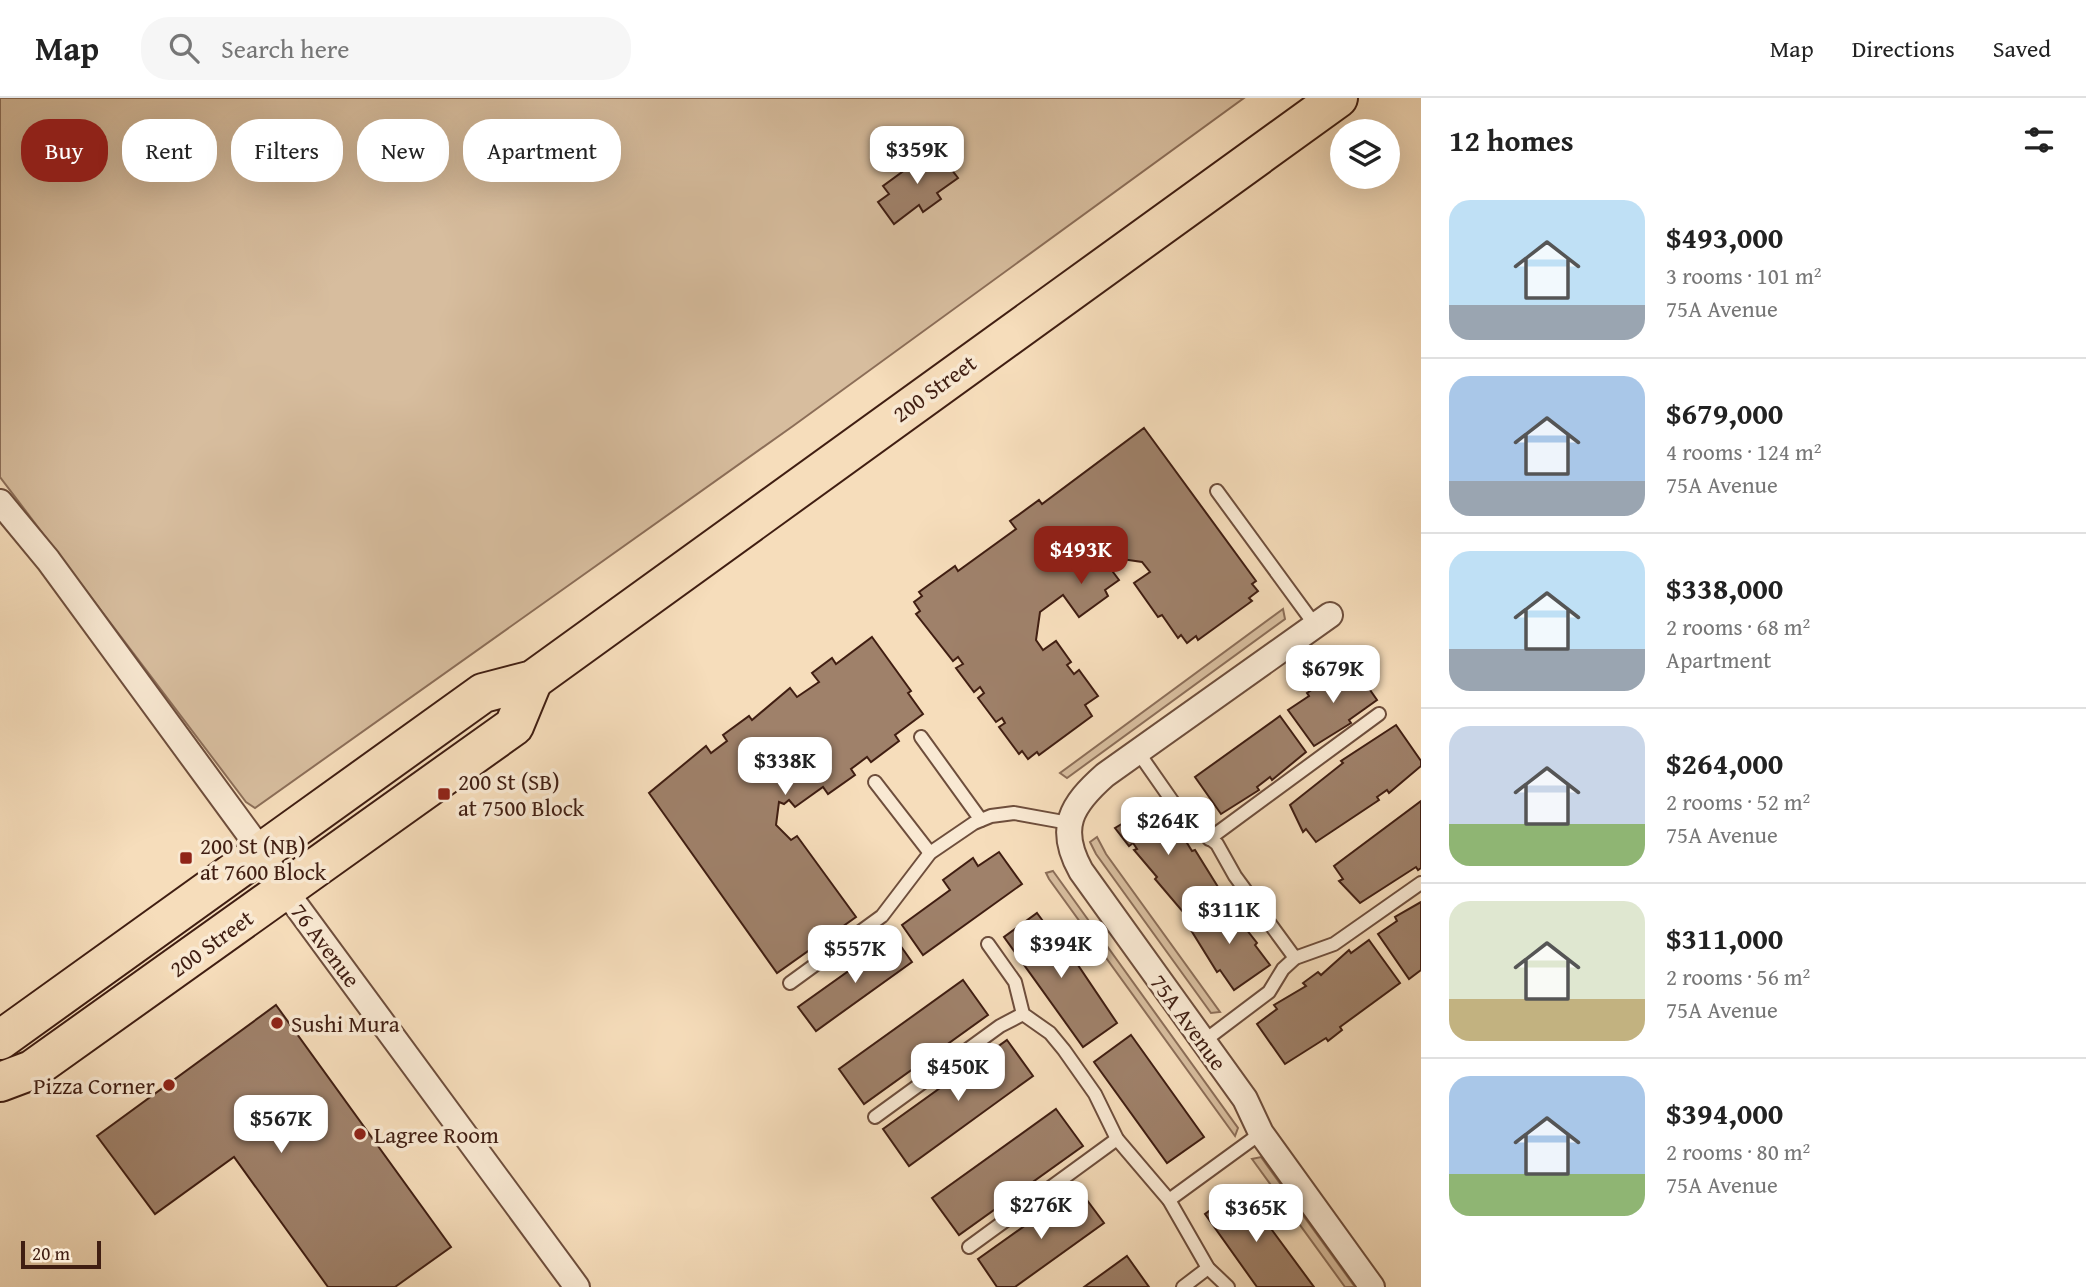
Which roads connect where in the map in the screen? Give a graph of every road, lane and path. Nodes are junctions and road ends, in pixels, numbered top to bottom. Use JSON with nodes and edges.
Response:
{"nodes":[{"id":1,"x":1338,"y":98,"type":"edge"},
{"id":2,"x":1217,"y":491,"type":"dead end"},
{"id":3,"x":0,"y":502,"type":"edge"},
{"id":4,"x":1322,"y":620,"type":"joint"},
{"id":5,"x":533,"y":680,"type":"junction"},
{"id":6,"x":1379,"y":714,"type":"dead end"},
{"id":7,"x":920,"y":737,"type":"dead end"},
{"id":8,"x":1138,"y":752,"type":"junction"},
{"id":9,"x":875,"y":782,"type":"dead end"},
{"id":10,"x":981,"y":820,"type":"junction"},
{"id":11,"x":1069,"y":823,"type":"junction"},
{"id":12,"x":1209,"y":838,"type":"junction"},
{"id":13,"x":262,"y":852,"type":"junction"},
{"id":14,"x":930,"y":853,"type":"junction"},
{"id":15,"x":1421,"y":883,"type":"edge"},
{"id":16,"x":284,"y":889,"type":"junction"},
{"id":17,"x":988,"y":944,"type":"dead end"},
{"id":18,"x":1295,"y":958,"type":"junction"},
{"id":19,"x":790,"y":983,"type":"dead end"},
{"id":20,"x":1023,"y":1014,"type":"junction"},
{"id":21,"x":0,"y":1040,"type":"edge"},
{"id":22,"x":1204,"y":1041,"type":"junction"},
{"id":23,"x":0,"y":1082,"type":"edge"},
{"id":24,"x":875,"y":1117,"type":"dead end"},
{"id":25,"x":1261,"y":1133,"type":"junction"},
{"id":26,"x":1116,"y":1139,"type":"junction"},
{"id":27,"x":1170,"y":1200,"type":"junction"},
{"id":28,"x":968,"y":1247,"type":"dead end"},
{"id":29,"x":1208,"y":1269,"type":"junction"},
{"id":30,"x":577,"y":1287,"type":"edge"},
{"id":31,"x":1183,"y":1287,"type":"edge"},
{"id":32,"x":1228,"y":1287,"type":"edge"},
{"id":33,"x":1372,"y":1287,"type":"edge"}],
"edges":[{"from":1,"to":5,"type":"main road","name":"200 Street"},
{"from":2,"to":4,"type":"lane"},
{"from":3,"to":13,"type":"street","name":"76 Avenue"},
{"from":4,"to":8,"type":"street"},
{"from":5,"to":13,"type":"main road","name":"200 Street"},
{"from":5,"to":16,"type":"main road","name":"200 Street"},
{"from":6,"to":12,"type":"lane"},
{"from":7,"to":10,"type":"lane"},
{"from":8,"to":11,"type":"street"},
{"from":8,"to":12,"type":"lane"},
{"from":9,"to":14,"type":"lane"},
{"from":10,"to":11,"type":"lane"},
{"from":10,"to":14,"type":"lane"},
{"from":11,"to":22,"type":"street","name":"75A Avenue"},
{"from":12,"to":18,"type":"lane"},
{"from":13,"to":16,"type":"street","name":"76 Avenue"},
{"from":13,"to":21,"type":"main road","name":"200 Street"},
{"from":14,"to":19,"type":"lane"},
{"from":15,"to":18,"type":"lane"},
{"from":16,"to":23,"type":"main road","name":"200 Street"},
{"from":16,"to":30,"type":"street","name":"76 Avenue"},
{"from":17,"to":20,"type":"lane"},
{"from":18,"to":22,"type":"lane"},
{"from":20,"to":24,"type":"lane"},
{"from":20,"to":26,"type":"lane"},
{"from":22,"to":25,"type":"street","name":"75A Avenue"},
{"from":25,"to":27,"type":"lane"},
{"from":25,"to":33,"type":"street","name":"75A Avenue"},
{"from":26,"to":27,"type":"lane"},
{"from":26,"to":28,"type":"lane"},
{"from":27,"to":29,"type":"lane"},
{"from":29,"to":31,"type":"lane"},
{"from":29,"to":32,"type":"lane"}]}
